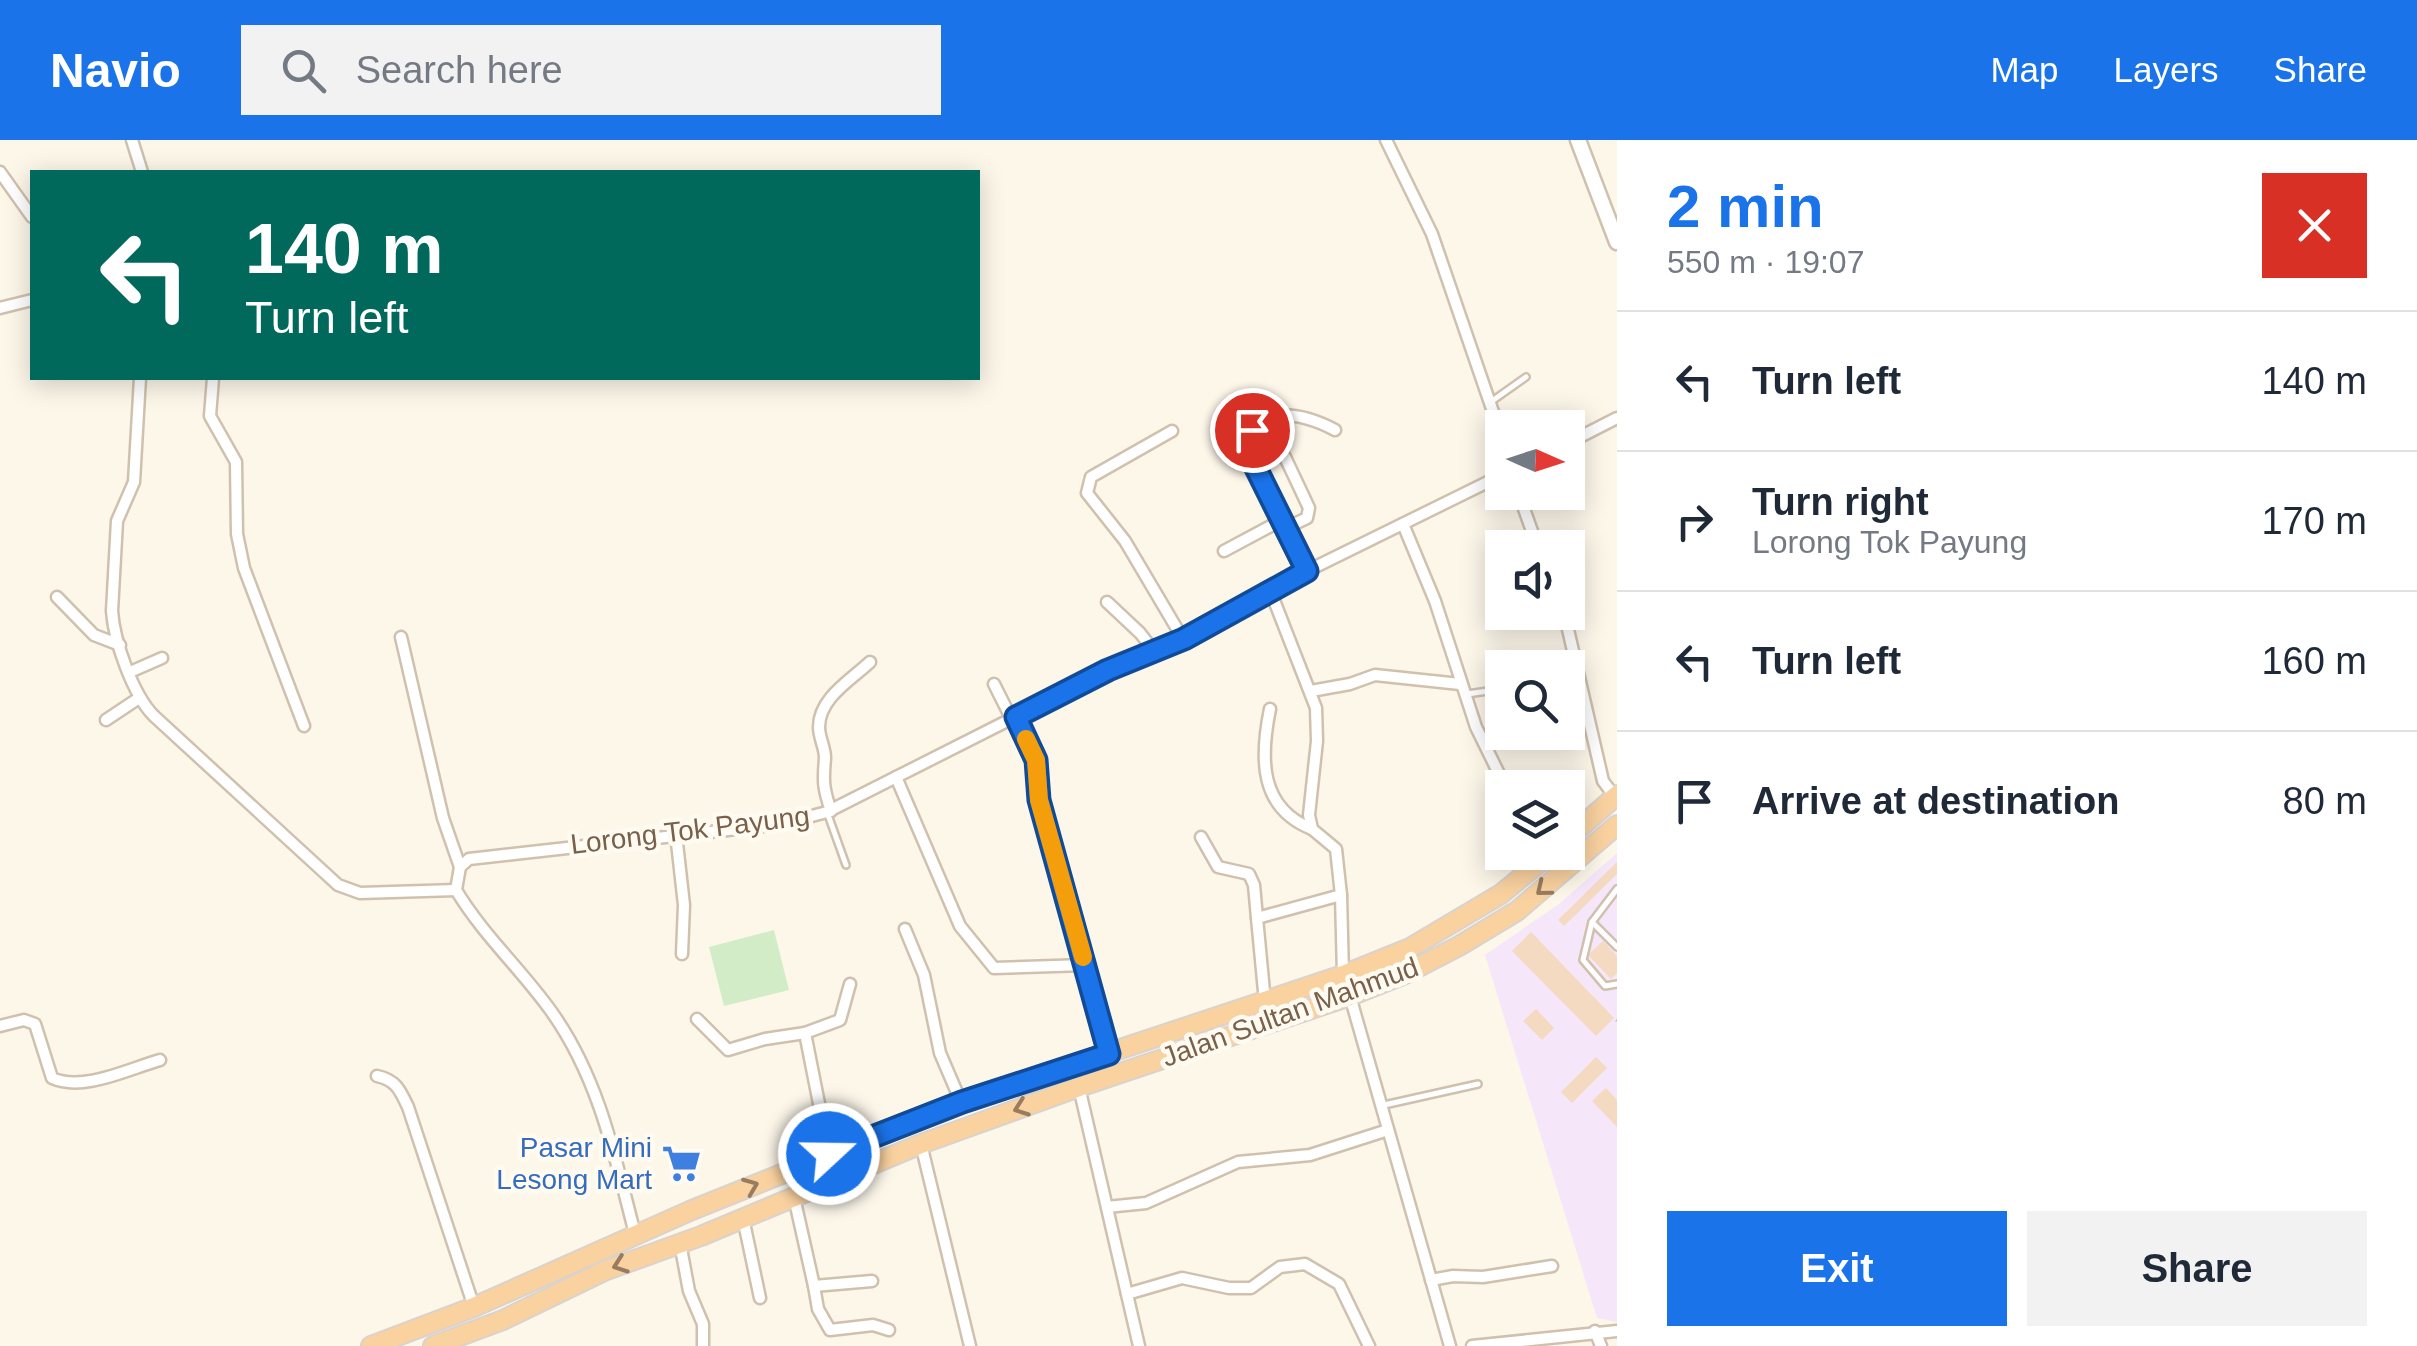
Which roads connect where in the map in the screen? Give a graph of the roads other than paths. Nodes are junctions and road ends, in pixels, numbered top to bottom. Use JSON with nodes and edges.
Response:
{"nodes":[{"id":1,"x":132,"y":140,"type":"edge"},
{"id":2,"x":1386,"y":140,"type":"edge"},
{"id":3,"x":1578,"y":140,"type":"edge"},
{"id":4,"x":141,"y":170,"type":"edge"},
{"id":5,"x":0,"y":172,"type":"edge"},
{"id":6,"x":30,"y":214,"type":"edge"},
{"id":7,"x":1617,"y":242,"type":"edge"},
{"id":8,"x":30,"y":300,"type":"edge"},
{"id":9,"x":0,"y":308,"type":"edge"},
{"id":10,"x":1526,"y":378,"type":"dead end"},
{"id":11,"x":140,"y":380,"type":"edge"},
{"id":12,"x":213,"y":380,"type":"edge"},
{"id":13,"x":1489,"y":402,"type":"junction"},
{"id":14,"x":1492,"y":410,"type":"edge"},
{"id":15,"x":1617,"y":418,"type":"edge"},
{"id":16,"x":1335,"y":430,"type":"dead end"},
{"id":17,"x":1172,"y":431,"type":"dead end"},
{"id":18,"x":1585,"y":434,"type":"edge"},
{"id":19,"x":1285,"y":456,"type":"dead end"},
{"id":20,"x":1485,"y":483,"type":"edge"},
{"id":21,"x":1284,"y":524,"type":"junction"},
{"id":22,"x":1403,"y":524,"type":"junction"},
{"id":23,"x":1224,"y":551,"type":"dead end"},
{"id":24,"x":1307,"y":571,"type":"junction"},
{"id":25,"x":1270,"y":590,"type":"junction"},
{"id":26,"x":58,"y":597,"type":"dead end"},
{"id":27,"x":1107,"y":602,"type":"dead end"},
{"id":28,"x":1569,"y":630,"type":"edge"},
{"id":29,"x":400,"y":638,"type":"dead end"},
{"id":30,"x":1184,"y":639,"type":"junction"},
{"id":31,"x":120,"y":645,"type":"junction"},
{"id":32,"x":1154,"y":651,"type":"junction"},
{"id":33,"x":162,"y":658,"type":"dead end"},
{"id":34,"x":870,"y":662,"type":"dead end"},
{"id":35,"x":130,"y":672,"type":"junction"},
{"id":36,"x":994,"y":684,"type":"dead end"},
{"id":37,"x":1462,"y":689,"type":"junction"},
{"id":38,"x":1485,"y":689,"type":"edge"},
{"id":39,"x":1311,"y":691,"type":"junction"},
{"id":40,"x":139,"y":698,"type":"junction"},
{"id":41,"x":1270,"y":709,"type":"dead end"},
{"id":42,"x":1014,"y":718,"type":"junction"},
{"id":43,"x":106,"y":720,"type":"dead end"},
{"id":44,"x":304,"y":726,"type":"dead end"},
{"id":45,"x":1498,"y":770,"type":"edge"},
{"id":46,"x":896,"y":777,"type":"junction"},
{"id":47,"x":1616,"y":796,"type":"edge"},
{"id":48,"x":829,"y":812,"type":"junction"},
{"id":49,"x":1585,"y":823,"type":"edge"},
{"id":50,"x":1617,"y":825,"type":"edge"},
{"id":51,"x":1312,"y":830,"type":"junction"},
{"id":52,"x":676,"y":834,"type":"junction"},
{"id":53,"x":1201,"y":837,"type":"dead end"},
{"id":54,"x":846,"y":865,"type":"dead end"},
{"id":55,"x":460,"y":867,"type":"junction"},
{"id":56,"x":1527,"y":870,"type":"edge"},
{"id":57,"x":1531,"y":870,"type":"edge"},
{"id":58,"x":1528,"y":873,"type":"junction"},
{"id":59,"x":1617,"y":889,"type":"edge"},
{"id":60,"x":456,"y":890,"type":"junction"},
{"id":61,"x":1342,"y":896,"type":"junction"},
{"id":62,"x":1257,"y":918,"type":"junction"},
{"id":63,"x":1592,"y":922,"type":"junction"},
{"id":64,"x":905,"y":929,"type":"dead end"},
{"id":65,"x":1617,"y":947,"type":"edge"},
{"id":66,"x":682,"y":954,"type":"dead end"},
{"id":67,"x":1085,"y":965,"type":"junction"},
{"id":68,"x":1343,"y":975,"type":"junction"},
{"id":69,"x":850,"y":984,"type":"dead end"},
{"id":70,"x":1617,"y":984,"type":"edge"},
{"id":71,"x":1350,"y":996,"type":"junction"},
{"id":72,"x":1264,"y":1002,"type":"junction"},
{"id":73,"x":697,"y":1019,"type":"dead end"},
{"id":74,"x":0,"y":1026,"type":"edge"},
{"id":75,"x":806,"y":1033,"type":"junction"},
{"id":76,"x":1109,"y":1054,"type":"junction"},
{"id":77,"x":160,"y":1060,"type":"dead end"},
{"id":78,"x":377,"y":1076,"type":"dead end"},
{"id":79,"x":1478,"y":1084,"type":"dead end"},
{"id":80,"x":1078,"y":1087,"type":"junction"},
{"id":81,"x":962,"y":1102,"type":"junction"},
{"id":82,"x":1381,"y":1106,"type":"junction"},
{"id":83,"x":1388,"y":1130,"type":"junction"},
{"id":84,"x":921,"y":1144,"type":"junction"},
{"id":85,"x":829,"y":1154,"type":"junction"},
{"id":86,"x":794,"y":1197,"type":"junction"},
{"id":87,"x":1107,"y":1207,"type":"junction"},
{"id":88,"x":692,"y":1210,"type":"junction"},
{"id":89,"x":744,"y":1218,"type":"junction"},
{"id":90,"x":636,"y":1234,"type":"junction"},
{"id":91,"x":700,"y":1236,"type":"junction"},
{"id":92,"x":680,"y":1244,"type":"junction"},
{"id":93,"x":1552,"y":1266,"type":"dead end"},
{"id":94,"x":1431,"y":1280,"type":"junction"},
{"id":95,"x":872,"y":1282,"type":"dead end"},
{"id":96,"x":814,"y":1286,"type":"junction"},
{"id":97,"x":1127,"y":1294,"type":"junction"},
{"id":98,"x":760,"y":1298,"type":"dead end"},
{"id":99,"x":474,"y":1307,"type":"junction"},
{"id":100,"x":889,"y":1330,"type":"dead end"},
{"id":101,"x":1617,"y":1330,"type":"edge"},
{"id":102,"x":1595,"y":1331,"type":"junction"},
{"id":103,"x":371,"y":1346,"type":"edge"},
{"id":104,"x":433,"y":1346,"type":"edge"},
{"id":105,"x":704,"y":1346,"type":"edge"},
{"id":106,"x":970,"y":1346,"type":"edge"},
{"id":107,"x":1139,"y":1346,"type":"edge"},
{"id":108,"x":1368,"y":1346,"type":"edge"},
{"id":109,"x":1450,"y":1346,"type":"edge"},
{"id":110,"x":1472,"y":1346,"type":"edge"},
{"id":111,"x":1600,"y":1346,"type":"edge"}],
"edges":[{"from":1,"to":4,"type":"street"},
{"from":2,"to":13,"type":"street"},
{"from":3,"to":7,"type":"street"},
{"from":5,"to":6,"type":"street"},
{"from":8,"to":9,"type":"street"},
{"from":10,"to":13,"type":"lane"},
{"from":11,"to":31,"type":"street"},
{"from":12,"to":44,"type":"street"},
{"from":13,"to":14,"type":"street"},
{"from":15,"to":18,"type":"street"},
{"from":16,"to":21,"type":"street"},
{"from":17,"to":30,"type":"street"},
{"from":19,"to":21,"type":"street"},
{"from":20,"to":22,"type":"street","name":"Lorong Tok Payung"},
{"from":21,"to":23,"type":"street"},
{"from":21,"to":24,"type":"street"},
{"from":22,"to":24,"type":"street","name":"Lorong Tok Payung"},
{"from":22,"to":37,"type":"street"},
{"from":24,"to":25,"type":"street","name":"Lorong Tok Payung"},
{"from":25,"to":30,"type":"street","name":"Lorong Tok Payung"},
{"from":25,"to":39,"type":"street"},
{"from":26,"to":31,"type":"street"},
{"from":27,"to":32,"type":"street"},
{"from":28,"to":47,"type":"street"},
{"from":29,"to":55,"type":"street"},
{"from":30,"to":32,"type":"street","name":"Lorong Tok Payung"},
{"from":31,"to":35,"type":"street"},
{"from":32,"to":42,"type":"street","name":"Lorong Tok Payung"},
{"from":33,"to":35,"type":"street"},
{"from":34,"to":48,"type":"street"},
{"from":35,"to":40,"type":"street"},
{"from":36,"to":42,"type":"street"},
{"from":37,"to":38,"type":"lane"},
{"from":37,"to":39,"type":"street"},
{"from":37,"to":45,"type":"street"},
{"from":39,"to":51,"type":"street"},
{"from":40,"to":43,"type":"street"},
{"from":40,"to":60,"type":"street"},
{"from":41,"to":51,"type":"street"},
{"from":42,"to":46,"type":"street","name":"Lorong Tok Payung"},
{"from":42,"to":67,"type":"street"},
{"from":46,"to":48,"type":"street","name":"Lorong Tok Payung"},
{"from":46,"to":67,"type":"street"},
{"from":47,"to":49,"type":"highway"},
{"from":48,"to":52,"type":"street","name":"Lorong Tok Payung"},
{"from":48,"to":54,"type":"lane"},
{"from":50,"to":71,"type":"highway","name":"Jalan Sultan Mahmud","one_way":true},
{"from":51,"to":61,"type":"street"},
{"from":52,"to":55,"type":"street","name":"Lorong Tok Payung"},
{"from":52,"to":66,"type":"street"},
{"from":53,"to":62,"type":"street"},
{"from":55,"to":60,"type":"street"},
{"from":56,"to":58,"type":"street"},
{"from":57,"to":58,"type":"highway","name":"Jalan Sultan Mahmud"},
{"from":58,"to":68,"type":"highway","name":"Jalan Sultan Mahmud"},
{"from":59,"to":63,"type":"lane"},
{"from":60,"to":90,"type":"street"},
{"from":61,"to":62,"type":"street"},
{"from":61,"to":68,"type":"street"},
{"from":62,"to":72,"type":"street"},
{"from":63,"to":65,"type":"lane"},
{"from":63,"to":70,"type":"lane"},
{"from":64,"to":81,"type":"street"},
{"from":67,"to":76,"type":"street"},
{"from":68,"to":72,"type":"highway","name":"Jalan Sultan Mahmud"},
{"from":69,"to":75,"type":"street"},
{"from":71,"to":80,"type":"highway","name":"Jalan Sultan Mahmud"},
{"from":71,"to":82,"type":"street"},
{"from":72,"to":76,"type":"highway","name":"Jalan Sultan Mahmud"},
{"from":73,"to":75,"type":"street"},
{"from":74,"to":77,"type":"street"},
{"from":75,"to":85,"type":"street"},
{"from":76,"to":81,"type":"highway","name":"Jalan Sultan Mahmud"},
{"from":78,"to":99,"type":"street"},
{"from":79,"to":82,"type":"lane"},
{"from":80,"to":84,"type":"highway","name":"Jalan Sultan Mahmud","one_way":true},
{"from":80,"to":87,"type":"street"},
{"from":81,"to":85,"type":"highway","name":"Jalan Sultan Mahmud"},
{"from":82,"to":83,"type":"street"},
{"from":83,"to":87,"type":"street"},
{"from":83,"to":94,"type":"street"},
{"from":84,"to":86,"type":"highway","name":"Jalan Sultan Mahmud"},
{"from":84,"to":106,"type":"street"},
{"from":88,"to":85,"type":"highway","name":"Jalan Sultan Mahmud","one_way":true},
{"from":86,"to":89,"type":"highway","name":"Jalan Sultan Mahmud"},
{"from":86,"to":96,"type":"street"},
{"from":87,"to":97,"type":"street"},
{"from":88,"to":90,"type":"highway","name":"Jalan Sultan Mahmud"},
{"from":88,"to":91,"type":"highway"},
{"from":89,"to":91,"type":"highway","name":"Jalan Sultan Mahmud"},
{"from":89,"to":98,"type":"street"},
{"from":90,"to":99,"type":"highway","name":"Jalan Sultan Mahmud"},
{"from":91,"to":92,"type":"highway","name":"Jalan Sultan Mahmud"},
{"from":92,"to":104,"type":"highway","name":"Jalan Sultan Mahmud","one_way":true},
{"from":92,"to":105,"type":"street"},
{"from":93,"to":94,"type":"street"},
{"from":94,"to":109,"type":"street"},
{"from":95,"to":96,"type":"street"},
{"from":96,"to":100,"type":"street"},
{"from":97,"to":107,"type":"street"},
{"from":97,"to":108,"type":"street"},
{"from":99,"to":103,"type":"highway","name":"Jalan Sultan Mahmud"},
{"from":101,"to":102,"type":"street"},
{"from":102,"to":110,"type":"street"},
{"from":102,"to":111,"type":"street"}]}
